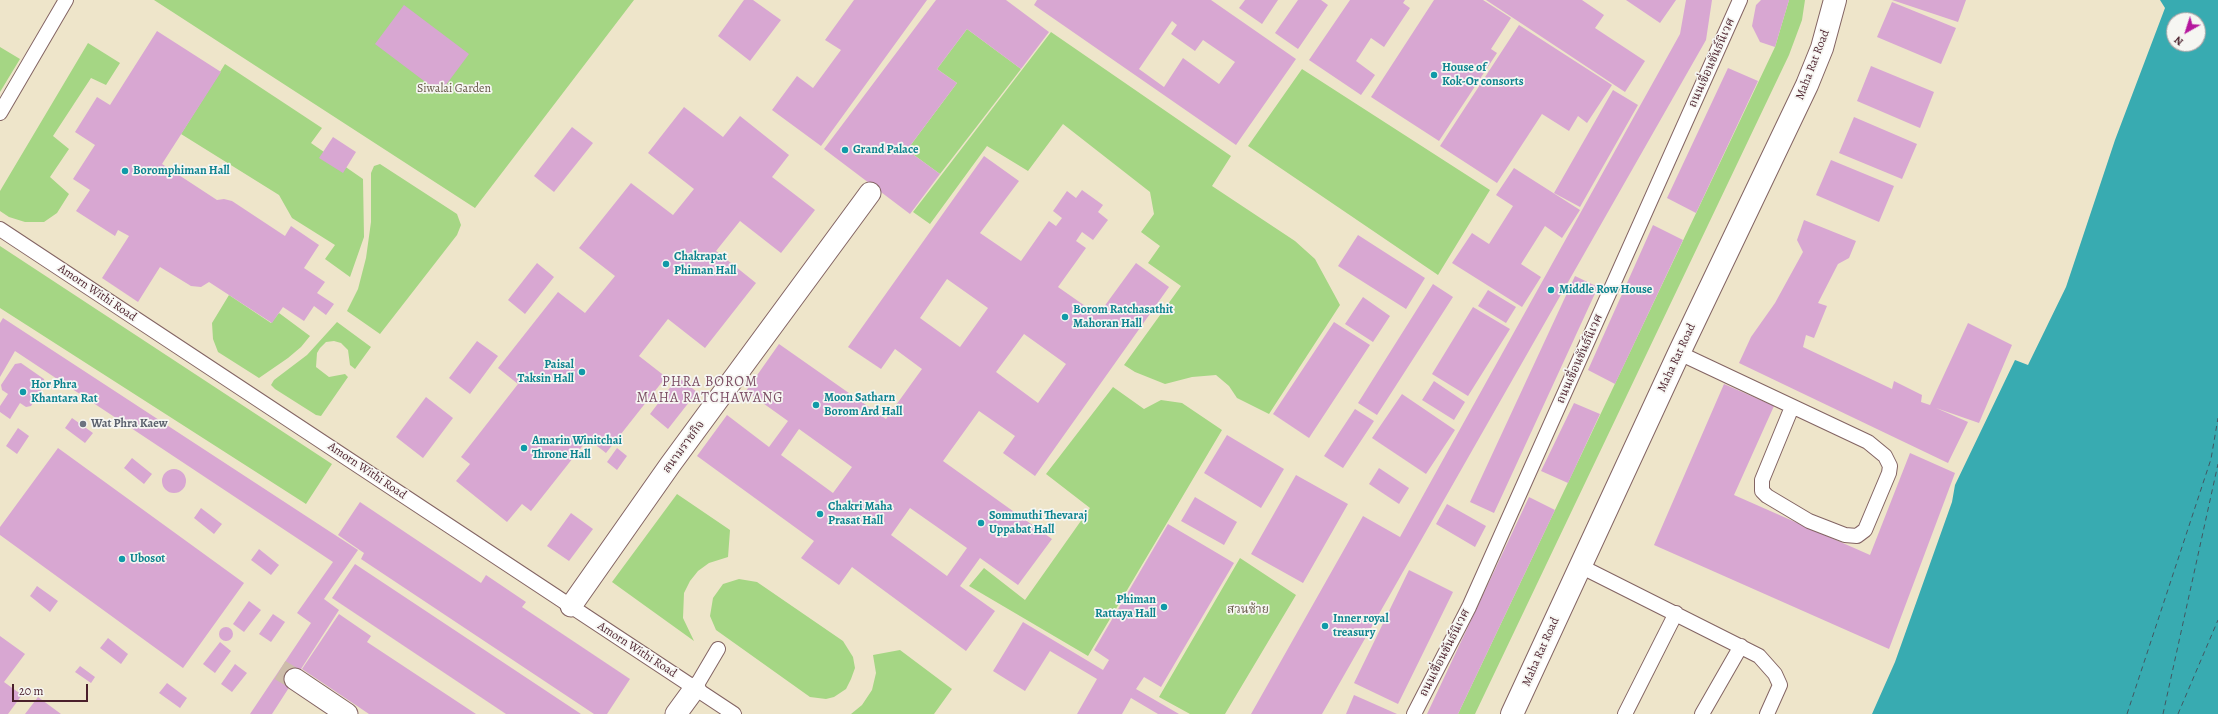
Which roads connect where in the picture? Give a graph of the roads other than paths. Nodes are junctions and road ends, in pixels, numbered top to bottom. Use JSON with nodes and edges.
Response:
{"nodes":[{"id":1,"x":66,"y":0,"type":"edge"},
{"id":2,"x":1740,"y":0,"type":"edge"},
{"id":3,"x":1835,"y":0,"type":"edge"},
{"id":4,"x":0,"y":113,"type":"edge"},
{"id":5,"x":870,"y":193,"type":"dead end"},
{"id":6,"x":0,"y":229,"type":"edge"},
{"id":7,"x":1679,"y":353,"type":"junction"},
{"id":8,"x":1792,"y":407,"type":"junction"},
{"id":9,"x":1580,"y":566,"type":"junction"},
{"id":10,"x":571,"y":606,"type":"junction"},
{"id":11,"x":1676,"y":613,"type":"junction"},
{"id":12,"x":1741,"y":646,"type":"junction"},
{"id":13,"x":718,"y":649,"type":"dead end"},
{"id":14,"x":295,"y":679,"type":"tunnel mouth"},
{"id":15,"x":695,"y":688,"type":"junction"},
{"id":16,"x":347,"y":714,"type":"edge"},
{"id":17,"x":676,"y":714,"type":"edge"},
{"id":18,"x":734,"y":714,"type":"edge"},
{"id":19,"x":1414,"y":714,"type":"edge"},
{"id":20,"x":1512,"y":714,"type":"edge"},
{"id":21,"x":1625,"y":714,"type":"edge"},
{"id":22,"x":1702,"y":714,"type":"edge"},
{"id":23,"x":1767,"y":714,"type":"edge"}],
"edges":[{"from":1,"to":4,"type":"lane"},
{"from":2,"to":19,"type":"lane","name":"ถนนเขื่อนขันธ์นิเวศ"},
{"from":3,"to":7,"type":"street","name":"Maha Rat Road"},
{"from":5,"to":10,"type":"street","name":"สนามราชกิจ"},
{"from":6,"to":10,"type":"lane","name":"Amorn Withi Road"},
{"from":7,"to":8,"type":"lane"},
{"from":7,"to":9,"type":"street","name":"Maha Rat Road"},
{"from":8,"to":8,"type":"lane"},
{"from":9,"to":11,"type":"lane"},
{"from":9,"to":20,"type":"street","name":"Maha Rat Road"},
{"from":10,"to":15,"type":"lane","name":"Amorn Withi Road"},
{"from":11,"to":12,"type":"lane"},
{"from":11,"to":21,"type":"lane"},
{"from":12,"to":22,"type":"lane"},
{"from":12,"to":23,"type":"lane"},
{"from":13,"to":15,"type":"lane"},
{"from":14,"to":16,"type":"street"},
{"from":15,"to":17,"type":"street"},
{"from":15,"to":18,"type":"lane","name":"Amorn Withi Road"}]}
